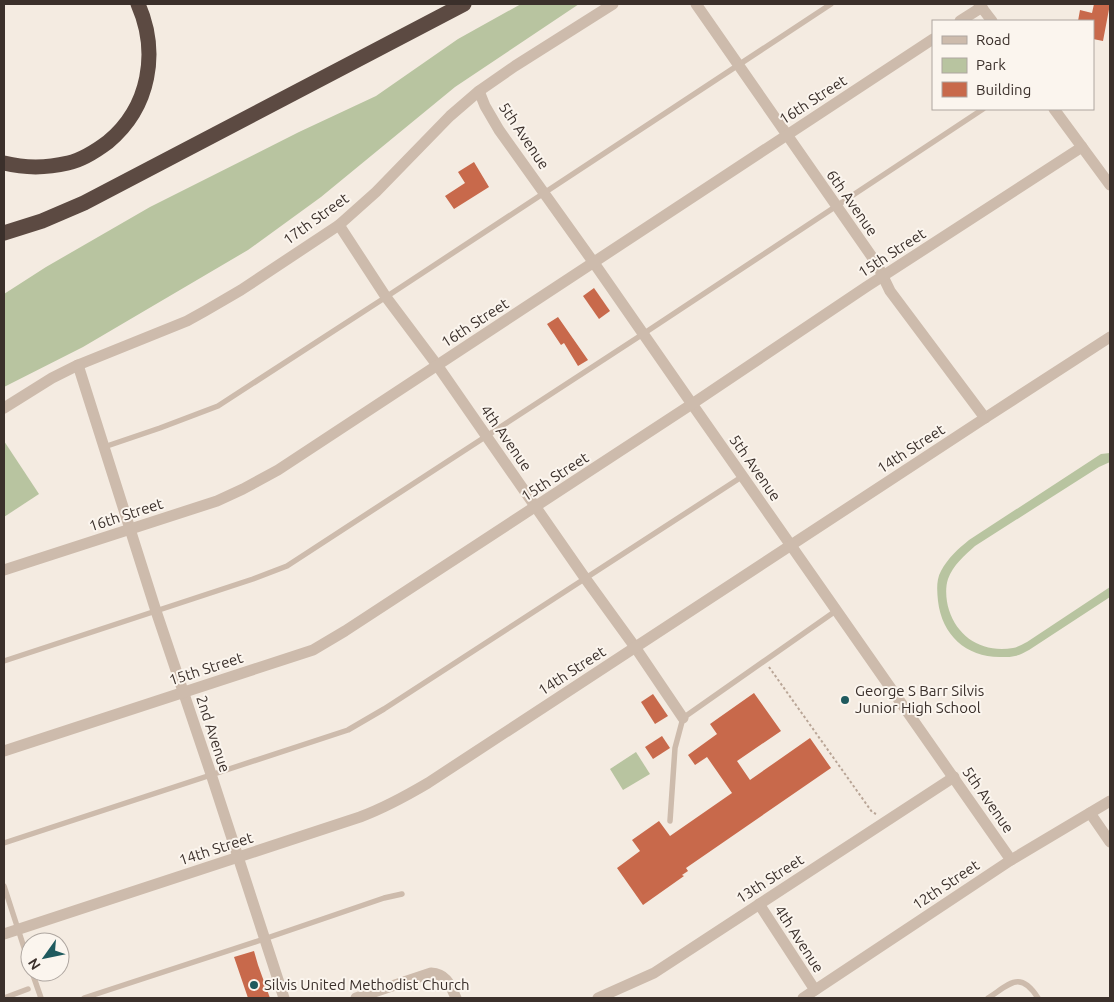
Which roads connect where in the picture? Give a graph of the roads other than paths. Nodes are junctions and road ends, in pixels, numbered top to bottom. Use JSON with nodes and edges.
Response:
{"nodes":[{"id":1,"x":138,"y":4,"type":"edge"},
{"id":2,"x":464,"y":4,"type":"edge"},
{"id":3,"x":612,"y":4,"type":"edge"},
{"id":4,"x":696,"y":4,"type":"edge"},
{"id":5,"x":831,"y":4,"type":"edge"},
{"id":6,"x":980,"y":5,"type":"edge"},
{"id":7,"x":961,"y":20,"type":"edge"},
{"id":8,"x":991,"y":20,"type":"edge"},
{"id":9,"x":932,"y":40,"type":"edge"},
{"id":10,"x":738,"y":64,"type":"junction"},
{"id":11,"x":479,"y":91,"type":"junction"},
{"id":12,"x":982,"y":110,"type":"edge"},
{"id":13,"x":1055,"y":110,"type":"edge"},
{"id":14,"x":787,"y":136,"type":"junction"},
{"id":15,"x":1082,"y":147,"type":"junction"},
{"id":16,"x":4,"y":163,"type":"edge"},
{"id":17,"x":1110,"y":185,"type":"edge"},
{"id":18,"x":544,"y":193,"type":"junction"},
{"id":19,"x":836,"y":206,"type":"junction"},
{"id":20,"x":339,"y":225,"type":"junction"},
{"id":21,"x":4,"y":233,"type":"edge"},
{"id":22,"x":594,"y":263,"type":"junction"},
{"id":23,"x":883,"y":277,"type":"junction"},
{"id":24,"x":386,"y":297,"type":"junction"},
{"id":25,"x":643,"y":334,"type":"junction"},
{"id":26,"x":1110,"y":337,"type":"edge"},
{"id":27,"x":78,"y":365,"type":"junction"},
{"id":28,"x":437,"y":365,"type":"junction"},
{"id":29,"x":692,"y":404,"type":"junction"},
{"id":30,"x":4,"y":408,"type":"edge"},
{"id":31,"x":985,"y":418,"type":"junction"},
{"id":32,"x":486,"y":436,"type":"junction"},
{"id":33,"x":104,"y":447,"type":"junction"},
{"id":34,"x":743,"y":476,"type":"junction"},
{"id":35,"x":536,"y":508,"type":"junction"},
{"id":36,"x":130,"y":529,"type":"junction"},
{"id":37,"x":792,"y":546,"type":"junction"},
{"id":38,"x":4,"y":570,"type":"edge"},
{"id":39,"x":585,"y":578,"type":"junction"},
{"id":40,"x":837,"y":610,"type":"junction"},
{"id":41,"x":156,"y":611,"type":"junction"},
{"id":42,"x":635,"y":647,"type":"junction"},
{"id":43,"x":4,"y":661,"type":"edge"},
{"id":44,"x":184,"y":692,"type":"junction"},
{"id":45,"x":683,"y":718,"type":"junction"},
{"id":46,"x":4,"y":751,"type":"edge"},
{"id":47,"x":211,"y":774,"type":"junction"},
{"id":48,"x":954,"y":777,"type":"junction"},
{"id":49,"x":1110,"y":801,"type":"edge"},
{"id":50,"x":1090,"y":813,"type":"junction"},
{"id":51,"x":670,"y":821,"type":"dead end"},
{"id":52,"x":4,"y":842,"type":"edge"},
{"id":53,"x":1110,"y":842,"type":"edge"},
{"id":54,"x":238,"y":858,"type":"junction"},
{"id":55,"x":1011,"y":860,"type":"junction"},
{"id":56,"x":4,"y":886,"type":"edge"},
{"id":57,"x":402,"y":894,"type":"dead end"},
{"id":58,"x":759,"y":904,"type":"junction"},
{"id":59,"x":18,"y":929,"type":"junction"},
{"id":60,"x":4,"y":934,"type":"edge"},
{"id":61,"x":20,"y":935,"type":"edge"},
{"id":62,"x":264,"y":939,"type":"junction"},
{"id":63,"x":35,"y":982,"type":"edge"},
{"id":64,"x":28,"y":989,"type":"dead end"},
{"id":65,"x":815,"y":990,"type":"junction"},
{"id":66,"x":4,"y":998,"type":"edge"},
{"id":67,"x":41,"y":998,"type":"edge"},
{"id":68,"x":84,"y":998,"type":"edge"},
{"id":69,"x":284,"y":998,"type":"edge"},
{"id":70,"x":356,"y":998,"type":"edge"},
{"id":71,"x":456,"y":998,"type":"edge"},
{"id":72,"x":598,"y":998,"type":"edge"},
{"id":73,"x":803,"y":998,"type":"edge"},
{"id":74,"x":988,"y":998,"type":"edge"},
{"id":75,"x":1038,"y":998,"type":"edge"}],
"edges":[{"from":1,"to":16,"type":"highway"},
{"from":2,"to":21,"type":"highway"},
{"from":3,"to":11,"type":"street","name":"17th Street"},
{"from":4,"to":10,"type":"street","name":"6th Avenue"},
{"from":5,"to":10,"type":"lane"},
{"from":6,"to":7,"type":"street"},
{"from":6,"to":8,"type":"street"},
{"from":9,"to":14,"type":"street","name":"16th Street"},
{"from":10,"to":14,"type":"street","name":"6th Avenue"},
{"from":10,"to":18,"type":"lane"},
{"from":11,"to":18,"type":"street","name":"5th Avenue"},
{"from":11,"to":20,"type":"street","name":"17th Street"},
{"from":12,"to":19,"type":"lane"},
{"from":13,"to":15,"type":"street"},
{"from":14,"to":19,"type":"street","name":"6th Avenue"},
{"from":14,"to":22,"type":"street","name":"16th Street"},
{"from":15,"to":17,"type":"street"},
{"from":15,"to":23,"type":"street","name":"15th Street"},
{"from":18,"to":22,"type":"street","name":"5th Avenue"},
{"from":18,"to":24,"type":"lane"},
{"from":19,"to":23,"type":"street","name":"6th Avenue"},
{"from":19,"to":25,"type":"lane"},
{"from":20,"to":24,"type":"street","name":"4th Avenue"},
{"from":20,"to":27,"type":"street","name":"17th Street"},
{"from":22,"to":25,"type":"street","name":"5th Avenue"},
{"from":22,"to":28,"type":"street","name":"16th Street"},
{"from":23,"to":29,"type":"street","name":"15th Street"},
{"from":23,"to":31,"type":"street","name":"6th Avenue"},
{"from":24,"to":28,"type":"street","name":"4th Avenue"},
{"from":24,"to":33,"type":"lane"},
{"from":25,"to":29,"type":"street","name":"5th Avenue"},
{"from":25,"to":32,"type":"lane"},
{"from":26,"to":31,"type":"street","name":"14th Street"},
{"from":27,"to":30,"type":"street","name":"17th Street"},
{"from":27,"to":33,"type":"street","name":"2nd Avenue"},
{"from":28,"to":32,"type":"street","name":"4th Avenue"},
{"from":28,"to":36,"type":"street","name":"16th Street"},
{"from":29,"to":34,"type":"street","name":"5th Avenue"},
{"from":29,"to":35,"type":"street","name":"15th Street"},
{"from":31,"to":37,"type":"street","name":"14th Street"},
{"from":32,"to":35,"type":"street","name":"4th Avenue"},
{"from":32,"to":41,"type":"lane"},
{"from":33,"to":36,"type":"street","name":"2nd Avenue"},
{"from":34,"to":37,"type":"street","name":"5th Avenue"},
{"from":34,"to":39,"type":"lane"},
{"from":35,"to":39,"type":"street","name":"4th Avenue"},
{"from":35,"to":44,"type":"street","name":"15th Street"},
{"from":36,"to":38,"type":"street","name":"16th Street"},
{"from":36,"to":41,"type":"street","name":"2nd Avenue"},
{"from":37,"to":40,"type":"street","name":"5th Avenue"},
{"from":37,"to":42,"type":"street","name":"14th Street"},
{"from":39,"to":42,"type":"street","name":"4th Avenue"},
{"from":39,"to":47,"type":"lane"},
{"from":40,"to":45,"type":"lane"},
{"from":40,"to":48,"type":"street","name":"5th Avenue"},
{"from":41,"to":43,"type":"lane"},
{"from":41,"to":44,"type":"street","name":"2nd Avenue"},
{"from":42,"to":45,"type":"street","name":"4th Avenue"},
{"from":42,"to":54,"type":"street","name":"14th Street"},
{"from":44,"to":46,"type":"street","name":"15th Street"},
{"from":44,"to":47,"type":"street","name":"2nd Avenue"},
{"from":45,"to":51,"type":"lane"},
{"from":47,"to":52,"type":"lane"},
{"from":47,"to":54,"type":"street","name":"2nd Avenue"},
{"from":48,"to":55,"type":"street","name":"5th Avenue"},
{"from":48,"to":58,"type":"street","name":"13th Street"},
{"from":49,"to":50,"type":"street","name":"12th Street"},
{"from":50,"to":53,"type":"street"},
{"from":50,"to":55,"type":"street","name":"12th Street"},
{"from":54,"to":59,"type":"street","name":"14th Street"},
{"from":54,"to":62,"type":"street","name":"2nd Avenue"},
{"from":55,"to":65,"type":"street","name":"12th Street"},
{"from":56,"to":59,"type":"lane"},
{"from":57,"to":62,"type":"lane"},
{"from":58,"to":65,"type":"street","name":"4th Avenue"},
{"from":58,"to":72,"type":"street","name":"13th Street"},
{"from":59,"to":60,"type":"street","name":"14th Street"},
{"from":59,"to":61,"type":"lane"},
{"from":62,"to":68,"type":"lane"},
{"from":62,"to":69,"type":"street","name":"2nd Avenue"},
{"from":63,"to":67,"type":"lane"},
{"from":64,"to":66,"type":"lane"},
{"from":65,"to":73,"type":"street","name":"12th Street"},
{"from":70,"to":71,"type":"street"},
{"from":74,"to":75,"type":"lane"}]}
